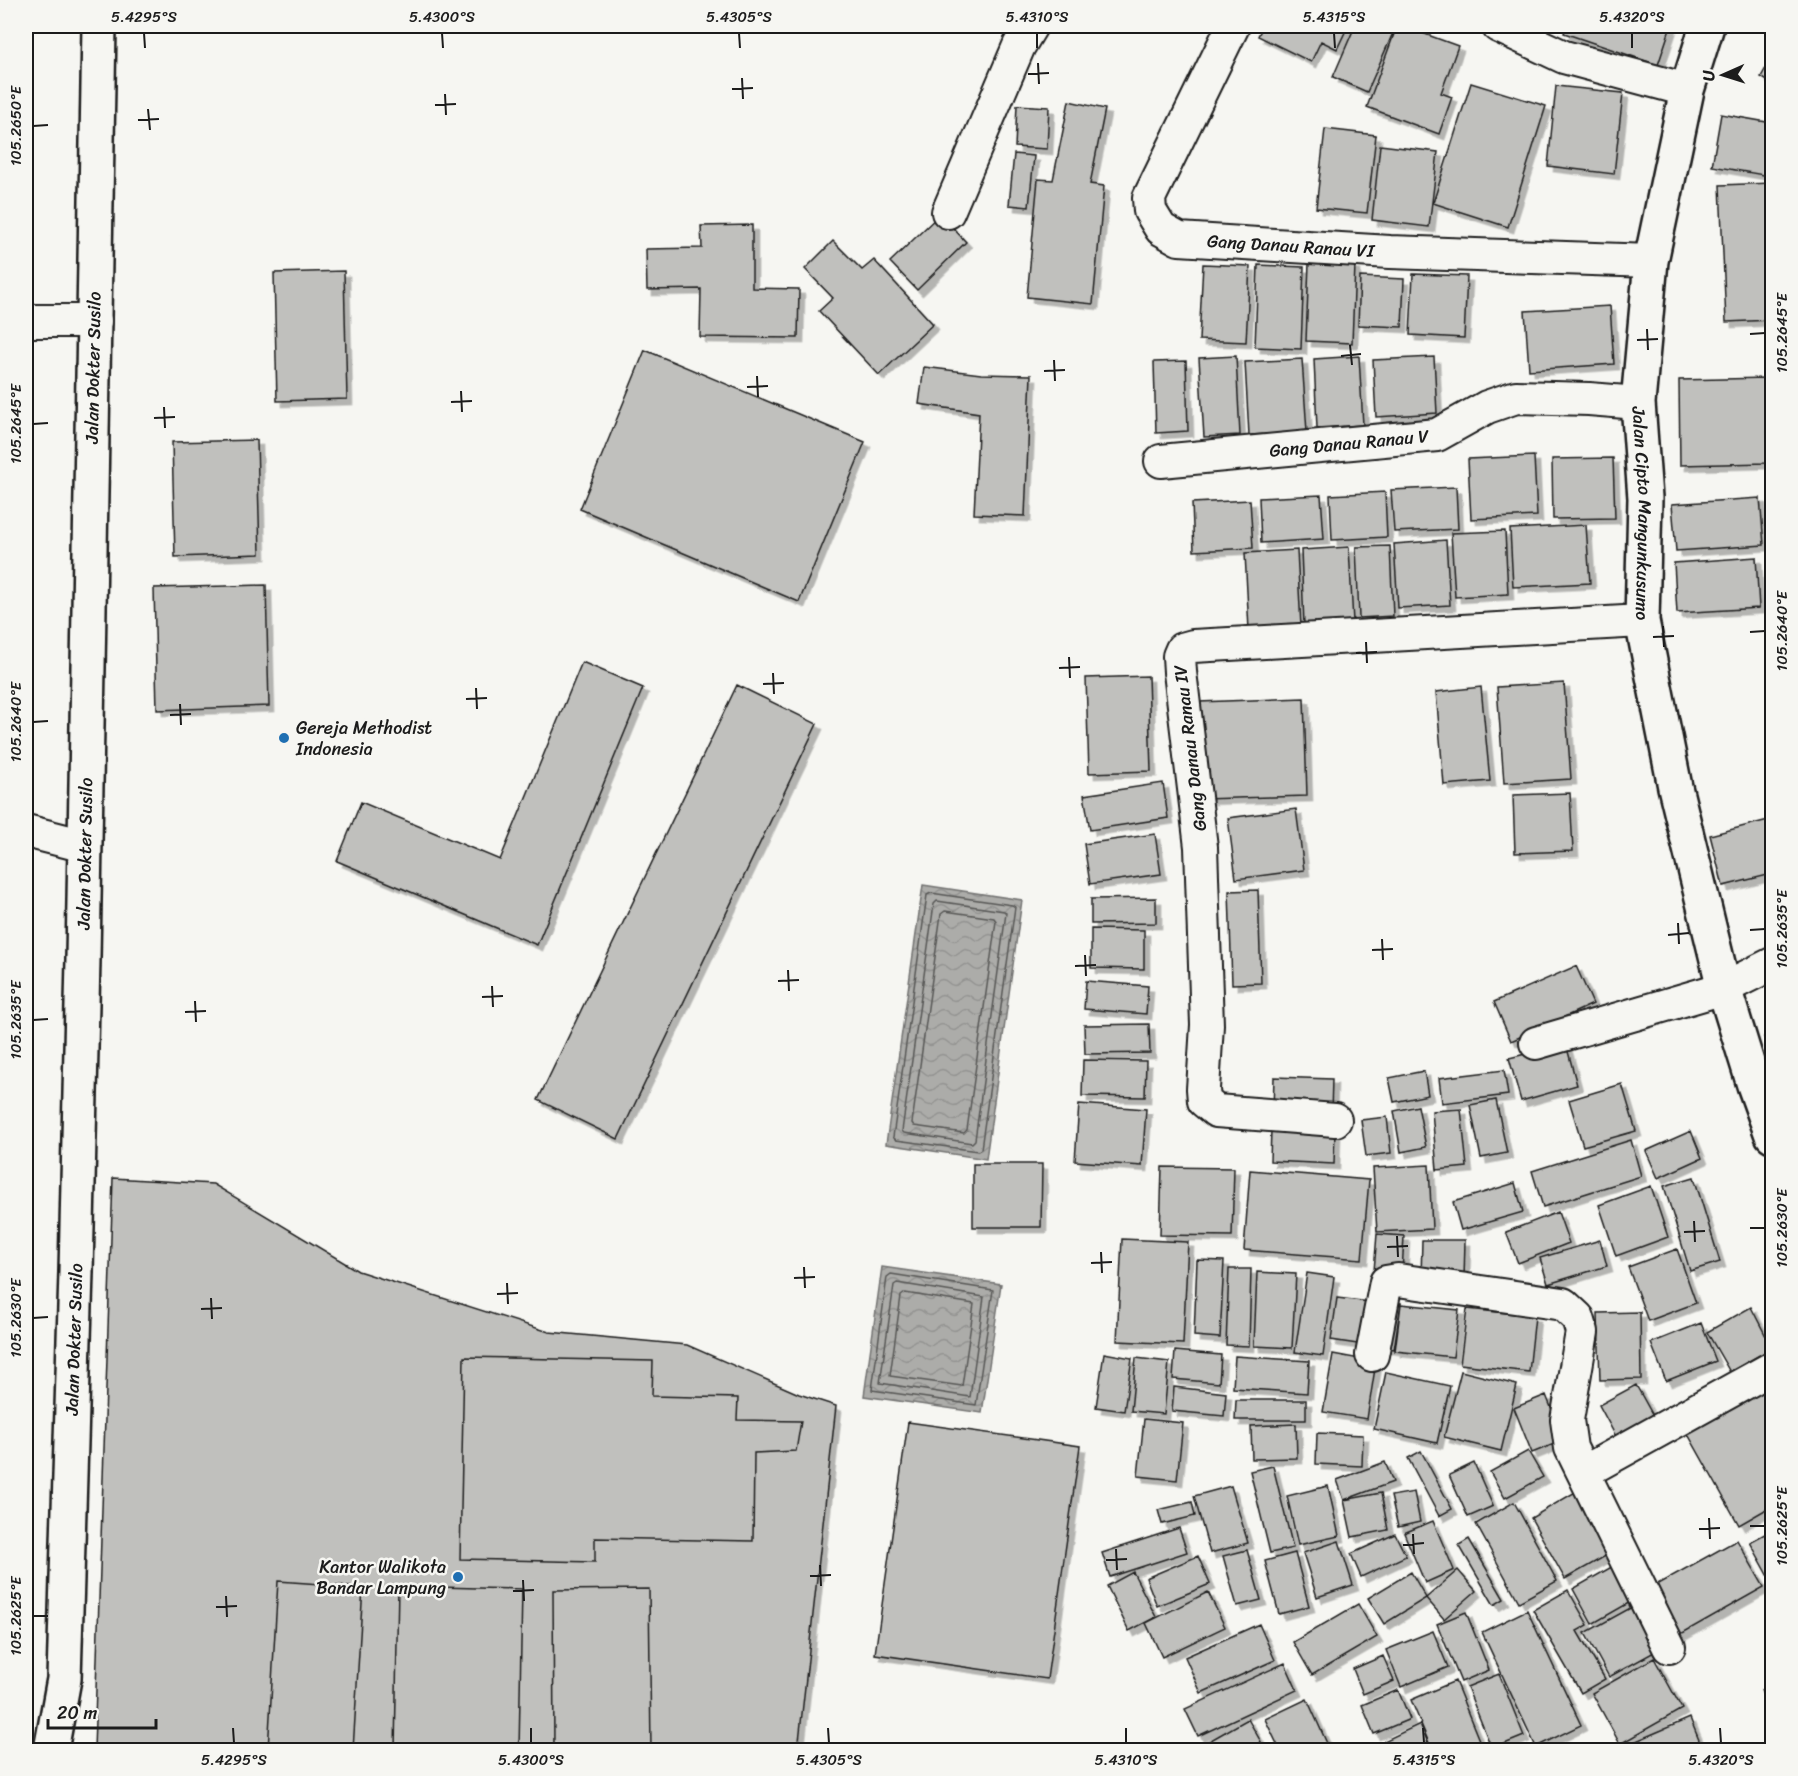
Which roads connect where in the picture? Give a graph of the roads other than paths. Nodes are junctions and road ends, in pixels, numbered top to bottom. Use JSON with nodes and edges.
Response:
{"nodes":[{"id":1,"x":99,"y":26,"type":"edge"},
{"id":2,"x":1031,"y":26,"type":"edge"},
{"id":3,"x":1233,"y":26,"type":"edge"},
{"id":4,"x":1498,"y":26,"type":"edge"},
{"id":5,"x":1707,"y":26,"type":"edge"},
{"id":6,"x":1688,"y":90,"type":"junction"},
{"id":7,"x":948,"y":212,"type":"dead end"},
{"id":8,"x":1651,"y":261,"type":"junction"},
{"id":9,"x":26,"y":321,"type":"edge"},
{"id":10,"x":95,"y":321,"type":"junction"},
{"id":11,"x":1638,"y":403,"type":"junction"},
{"id":12,"x":1161,"y":461,"type":"dead end"},
{"id":13,"x":1642,"y":621,"type":"junction"},
{"id":14,"x":26,"y":831,"type":"edge"},
{"id":15,"x":85,"y":846,"type":"junction"},
{"id":16,"x":1773,"y":964,"type":"edge"},
{"id":17,"x":1724,"y":988,"type":"junction"},
{"id":18,"x":1536,"y":1043,"type":"dead end"},
{"id":19,"x":1335,"y":1120,"type":"dead end"},
{"id":20,"x":1773,"y":1135,"type":"edge"},
{"id":21,"x":1372,"y":1355,"type":"dead end"},
{"id":22,"x":1773,"y":1368,"type":"edge"},
{"id":23,"x":1584,"y":1472,"type":"junction"},
{"id":24,"x":1668,"y":1647,"type":"dead end"},
{"id":25,"x":64,"y":1679,"type":"junction"},
{"id":26,"x":51,"y":1750,"type":"edge"},
{"id":27,"x":74,"y":1750,"type":"edge"}],
"edges":[{"from":1,"to":10,"type":"main road","name":"Jalan Dokter Susilo"},
{"from":2,"to":7,"type":"street"},
{"from":3,"to":8,"type":"street","name":"Gang Danau Ranau VI"},
{"from":4,"to":6,"type":"street"},
{"from":5,"to":6,"type":"main road","name":"Jalan Cipto Mangunkusumo"},
{"from":6,"to":8,"type":"main road","name":"Jalan Cipto Mangunkusumo"},
{"from":8,"to":11,"type":"main road","name":"Jalan Cipto Mangunkusumo"},
{"from":9,"to":10,"type":"street"},
{"from":10,"to":15,"type":"main road","name":"Jalan Dokter Susilo"},
{"from":11,"to":12,"type":"street","name":"Gang Danau Ranau V"},
{"from":11,"to":13,"type":"main road","name":"Jalan Cipto Mangunkusumo"},
{"from":13,"to":17,"type":"main road","name":"Jalan Cipto Mangunkusumo"},
{"from":13,"to":19,"type":"street","name":"Gang Danau Ranau IV"},
{"from":14,"to":15,"type":"street"},
{"from":15,"to":25,"type":"main road","name":"Jalan Dokter Susilo"},
{"from":16,"to":17,"type":"street"},
{"from":17,"to":18,"type":"street"},
{"from":17,"to":20,"type":"main road","name":"Jalan Cipto Mangunkusumo"},
{"from":21,"to":23,"type":"street"},
{"from":22,"to":23,"type":"street"},
{"from":23,"to":24,"type":"street"},
{"from":25,"to":26,"type":"main road","name":"Jalan Dokter Susilo"},
{"from":25,"to":27,"type":"main road","name":"Jalan Dokter Susilo"}]}
